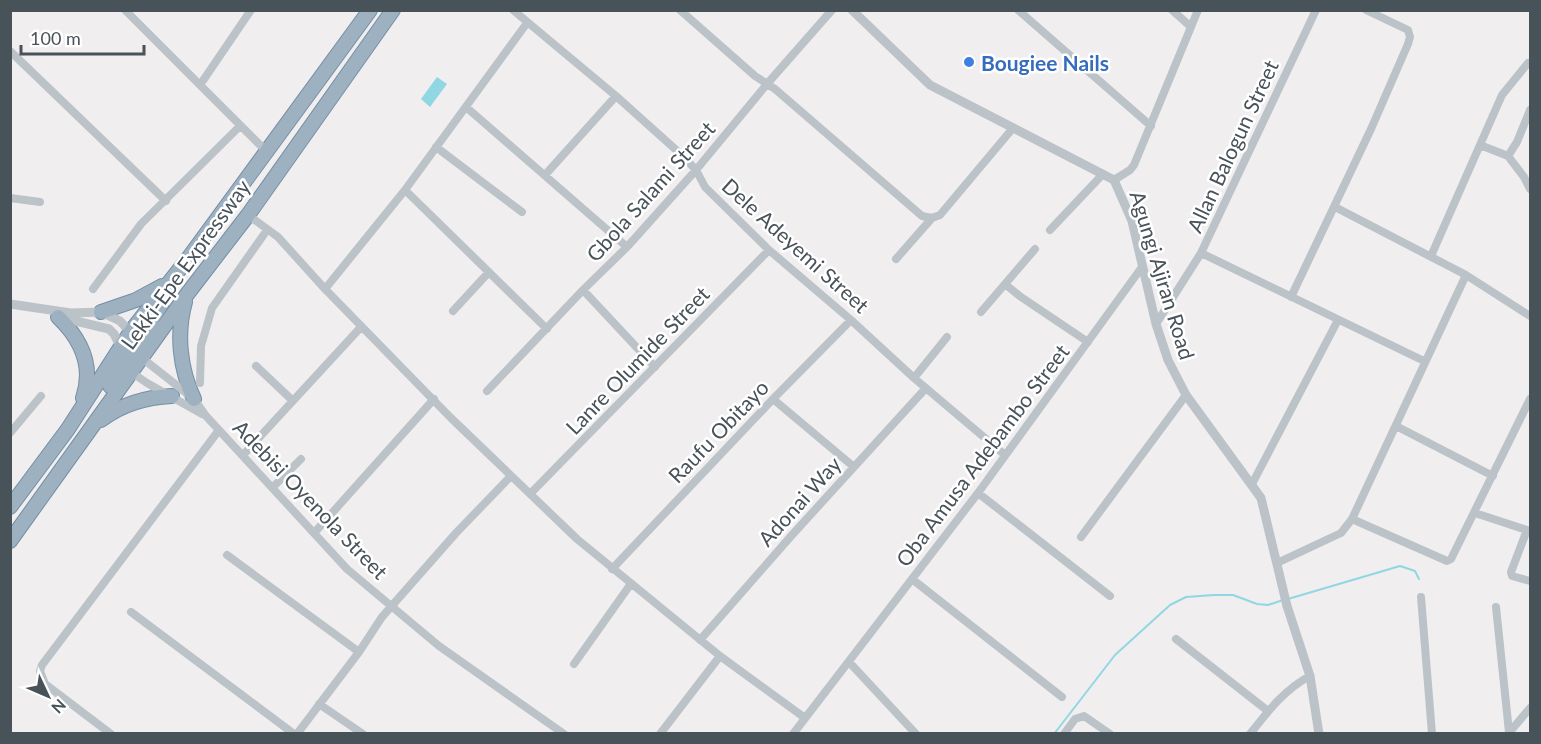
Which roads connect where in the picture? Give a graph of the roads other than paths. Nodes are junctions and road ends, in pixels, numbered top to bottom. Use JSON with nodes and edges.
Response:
{"nodes":[{"id":1,"x":125,"y":10,"type":"edge"},
{"id":2,"x":251,"y":10,"type":"edge"},
{"id":3,"x":370,"y":10,"type":"edge"},
{"id":4,"x":393,"y":10,"type":"edge"},
{"id":5,"x":513,"y":10,"type":"edge"},
{"id":6,"x":680,"y":10,"type":"edge"},
{"id":7,"x":832,"y":10,"type":"edge"},
{"id":8,"x":852,"y":10,"type":"edge"},
{"id":9,"x":1018,"y":10,"type":"edge"},
{"id":10,"x":1172,"y":10,"type":"edge"},
{"id":11,"x":1198,"y":10,"type":"edge"},
{"id":12,"x":1316,"y":10,"type":"edge"},
{"id":13,"x":1366,"y":10,"type":"edge"},
{"id":14,"x":527,"y":23,"type":"junction"},
{"id":15,"x":1190,"y":26,"type":"junction"},
{"id":16,"x":10,"y":51,"type":"edge"},
{"id":17,"x":1528,"y":63,"type":"dead end"},
{"id":18,"x":768,"y":84,"type":"junction"},
{"id":19,"x":200,"y":85,"type":"junction"},
{"id":20,"x":616,"y":96,"type":"junction"},
{"id":21,"x":465,"y":107,"type":"junction"},
{"id":22,"x":1530,"y":110,"type":"edge"},
{"id":23,"x":240,"y":126,"type":"junction"},
{"id":24,"x":1151,"y":126,"type":"junction"},
{"id":25,"x":1013,"y":128,"type":"junction"},
{"id":26,"x":1480,"y":146,"type":"junction"},
{"id":27,"x":436,"y":147,"type":"junction"},
{"id":28,"x":267,"y":152,"type":"junction"},
{"id":29,"x":1508,"y":156,"type":"junction"},
{"id":30,"x":696,"y":170,"type":"junction"},
{"id":31,"x":1102,"y":174,"type":"junction"},
{"id":32,"x":545,"y":175,"type":"junction"},
{"id":33,"x":1114,"y":180,"type":"junction"},
{"id":34,"x":1530,"y":189,"type":"edge"},
{"id":35,"x":405,"y":190,"type":"junction"},
{"id":36,"x":10,"y":198,"type":"edge"},
{"id":37,"x":166,"y":201,"type":"junction"},
{"id":38,"x":40,"y":202,"type":"dead end"},
{"id":39,"x":1335,"y":207,"type":"junction"},
{"id":40,"x":522,"y":212,"type":"dead end"},
{"id":41,"x":222,"y":213,"type":"junction"},
{"id":42,"x":248,"y":215,"type":"junction"},
{"id":43,"x":932,"y":218,"type":"junction"},
{"id":44,"x":267,"y":230,"type":"junction"},
{"id":45,"x":1050,"y":230,"type":"dead end"},
{"id":46,"x":627,"y":247,"type":"junction"},
{"id":47,"x":1035,"y":249,"type":"dead end"},
{"id":48,"x":769,"y":250,"type":"junction"},
{"id":49,"x":1201,"y":253,"type":"junction"},
{"id":50,"x":190,"y":256,"type":"junction"},
{"id":51,"x":1431,"y":256,"type":"junction"},
{"id":52,"x":896,"y":259,"type":"dead end"},
{"id":53,"x":1142,"y":267,"type":"junction"},
{"id":54,"x":489,"y":273,"type":"junction"},
{"id":55,"x":1466,"y":275,"type":"junction"},
{"id":56,"x":1006,"y":285,"type":"junction"},
{"id":57,"x":93,"y":289,"type":"dead end"},
{"id":58,"x":325,"y":290,"type":"junction"},
{"id":59,"x":583,"y":290,"type":"junction"},
{"id":60,"x":188,"y":293,"type":"junction"},
{"id":61,"x":1291,"y":297,"type":"junction"},
{"id":62,"x":10,"y":304,"type":"edge"},
{"id":63,"x":31,"y":307,"type":"junction"},
{"id":64,"x":453,"y":311,"type":"dead end"},
{"id":65,"x":101,"y":312,"type":"junction"},
{"id":66,"x":981,"y":312,"type":"dead end"},
{"id":67,"x":1530,"y":316,"type":"edge"},
{"id":68,"x":58,"y":317,"type":"junction"},
{"id":69,"x":851,"y":320,"type":"junction"},
{"id":70,"x":1338,"y":320,"type":"junction"},
{"id":71,"x":1156,"y":324,"type":"junction"},
{"id":72,"x":361,"y":327,"type":"junction"},
{"id":73,"x":547,"y":329,"type":"junction"},
{"id":74,"x":131,"y":331,"type":"junction"},
{"id":75,"x":947,"y":337,"type":"dead end"},
{"id":76,"x":1088,"y":342,"type":"junction"},
{"id":77,"x":122,"y":352,"type":"junction"},
{"id":78,"x":141,"y":352,"type":"junction"},
{"id":79,"x":1424,"y":362,"type":"junction"},
{"id":80,"x":256,"y":366,"type":"dead end"},
{"id":81,"x":655,"y":367,"type":"junction"},
{"id":82,"x":131,"y":372,"type":"junction"},
{"id":83,"x":914,"y":378,"type":"junction"},
{"id":84,"x":200,"y":383,"type":"dead end"},
{"id":85,"x":926,"y":388,"type":"junction"},
{"id":86,"x":488,"y":391,"type":"dead end"},
{"id":87,"x":1186,"y":395,"type":"junction"},
{"id":88,"x":41,"y":396,"type":"dead end"},
{"id":89,"x":172,"y":396,"type":"junction"},
{"id":90,"x":194,"y":399,"type":"junction"},
{"id":91,"x":434,"y":399,"type":"junction"},
{"id":92,"x":773,"y":399,"type":"junction"},
{"id":93,"x":292,"y":400,"type":"junction"},
{"id":94,"x":1530,"y":403,"type":"edge"},
{"id":95,"x":206,"y":416,"type":"junction"},
{"id":96,"x":1396,"y":426,"type":"junction"},
{"id":97,"x":68,"y":429,"type":"junction"},
{"id":98,"x":219,"y":430,"type":"junction"},
{"id":99,"x":10,"y":433,"type":"edge"},
{"id":100,"x":85,"y":436,"type":"junction"},
{"id":101,"x":243,"y":454,"type":"junction"},
{"id":102,"x":1005,"y":455,"type":"junction"},
{"id":103,"x":301,"y":459,"type":"dead end"},
{"id":104,"x":854,"y":467,"type":"junction"},
{"id":105,"x":511,"y":476,"type":"junction"},
{"id":106,"x":1493,"y":476,"type":"junction"},
{"id":107,"x":1252,"y":483,"type":"junction"},
{"id":108,"x":273,"y":487,"type":"junction"},
{"id":109,"x":978,"y":493,"type":"junction"},
{"id":110,"x":530,"y":494,"type":"junction"},
{"id":111,"x":10,"y":507,"type":"edge"},
{"id":112,"x":1475,"y":513,"type":"junction"},
{"id":113,"x":1352,"y":519,"type":"junction"},
{"id":114,"x":19,"y":529,"type":"junction"},
{"id":115,"x":1529,"y":530,"type":"edge"},
{"id":116,"x":315,"y":532,"type":"junction"},
{"id":117,"x":1081,"y":537,"type":"dead end"},
{"id":118,"x":10,"y":541,"type":"edge"},
{"id":119,"x":227,"y":555,"type":"dead end"},
{"id":120,"x":1277,"y":563,"type":"junction"},
{"id":121,"x":612,"y":569,"type":"junction"},
{"id":122,"x":912,"y":579,"type":"junction"},
{"id":123,"x":1530,"y":581,"type":"edge"},
{"id":124,"x":630,"y":585,"type":"junction"},
{"id":125,"x":1110,"y":596,"type":"dead end"},
{"id":126,"x":1421,"y":597,"type":"dead end"},
{"id":127,"x":391,"y":606,"type":"junction"},
{"id":128,"x":1496,"y":607,"type":"dead end"},
{"id":129,"x":131,"y":612,"type":"dead end"},
{"id":130,"x":1176,"y":639,"type":"dead end"},
{"id":131,"x":700,"y":640,"type":"junction"},
{"id":132,"x":359,"y":652,"type":"junction"},
{"id":133,"x":720,"y":656,"type":"junction"},
{"id":134,"x":849,"y":662,"type":"junction"},
{"id":135,"x":573,"y":664,"type":"dead end"},
{"id":136,"x":1310,"y":676,"type":"junction"},
{"id":137,"x":1062,"y":697,"type":"dead end"},
{"id":138,"x":319,"y":704,"type":"junction"},
{"id":139,"x":1530,"y":708,"type":"edge"},
{"id":140,"x":1268,"y":711,"type":"junction"},
{"id":141,"x":805,"y":718,"type":"junction"},
{"id":142,"x":1509,"y":733,"type":"edge"},
{"id":143,"x":111,"y":734,"type":"edge"},
{"id":144,"x":295,"y":734,"type":"edge"},
{"id":145,"x":363,"y":734,"type":"edge"},
{"id":146,"x":564,"y":734,"type":"edge"},
{"id":147,"x":660,"y":734,"type":"edge"},
{"id":148,"x":793,"y":734,"type":"edge"},
{"id":149,"x":916,"y":734,"type":"edge"},
{"id":150,"x":1064,"y":734,"type":"edge"},
{"id":151,"x":1110,"y":734,"type":"edge"},
{"id":152,"x":1250,"y":734,"type":"edge"},
{"id":153,"x":1319,"y":734,"type":"edge"},
{"id":154,"x":1432,"y":734,"type":"edge"}],
"edges":[{"from":1,"to":19,"type":"street"},
{"from":2,"to":19,"type":"street"},
{"from":3,"to":28,"type":"highway","name":"Lekki-Epe Expressway"},
{"from":4,"to":42,"type":"highway","name":"Lekki-Epe Expressway"},
{"from":5,"to":14,"type":"street","name":"Dele Adeyemi Street"},
{"from":6,"to":18,"type":"street"},
{"from":7,"to":18,"type":"street","name":"Gbola Salami Street"},
{"from":8,"to":25,"type":"street","name":"Agungi Ajiran Road"},
{"from":9,"to":24,"type":"street"},
{"from":10,"to":15,"type":"street"},
{"from":11,"to":15,"type":"street"},
{"from":12,"to":49,"type":"street","name":"Allan Balogun Street"},
{"from":13,"to":39,"type":"street"},
{"from":14,"to":20,"type":"street","name":"Dele Adeyemi Street"},
{"from":14,"to":21,"type":"street"},
{"from":15,"to":24,"type":"street"},
{"from":16,"to":37,"type":"street"},
{"from":17,"to":26,"type":"street"},
{"from":18,"to":30,"type":"street","name":"Gbola Salami Street"},
{"from":18,"to":43,"type":"street"},
{"from":19,"to":23,"type":"street"},
{"from":20,"to":30,"type":"street","name":"Dele Adeyemi Street"},
{"from":20,"to":32,"type":"street"},
{"from":21,"to":27,"type":"street"},
{"from":21,"to":32,"type":"street"},
{"from":22,"to":29,"type":"street"},
{"from":23,"to":28,"type":"street"},
{"from":23,"to":37,"type":"street"},
{"from":24,"to":33,"type":"street"},
{"from":25,"to":31,"type":"street","name":"Agungi Ajiran Road"},
{"from":25,"to":43,"type":"street"},
{"from":26,"to":29,"type":"street"},
{"from":26,"to":51,"type":"street"},
{"from":27,"to":35,"type":"street"},
{"from":27,"to":40,"type":"street"},
{"from":28,"to":41,"type":"highway","name":"Lekki-Epe Expressway"},
{"from":29,"to":34,"type":"street"},
{"from":30,"to":46,"type":"street","name":"Gbola Salami Street"},
{"from":30,"to":48,"type":"street","name":"Dele Adeyemi Street"},
{"from":31,"to":33,"type":"street","name":"Agungi Ajiran Road"},
{"from":31,"to":45,"type":"street"},
{"from":32,"to":46,"type":"street"},
{"from":33,"to":53,"type":"street","name":"Agungi Ajiran Road"},
{"from":35,"to":54,"type":"street"},
{"from":35,"to":58,"type":"street"},
{"from":36,"to":38,"type":"street"},
{"from":37,"to":57,"type":"street"},
{"from":39,"to":51,"type":"street"},
{"from":39,"to":61,"type":"street"},
{"from":41,"to":50,"type":"highway","name":"Lekki-Epe Expressway"},
{"from":41,"to":78,"type":"highway"},
{"from":42,"to":44,"type":"street"},
{"from":42,"to":60,"type":"highway","name":"Lekki-Epe Expressway"},
{"from":43,"to":52,"type":"street"},
{"from":44,"to":58,"type":"street"},
{"from":44,"to":84,"type":"street"},
{"from":46,"to":59,"type":"street","name":"Gbola Salami Street"},
{"from":47,"to":56,"type":"street"},
{"from":48,"to":69,"type":"street","name":"Dele Adeyemi Street"},
{"from":48,"to":81,"type":"street","name":"Lanre Olumide Street"},
{"from":49,"to":61,"type":"street"},
{"from":49,"to":71,"type":"street","name":"Allan Balogun Street"},
{"from":50,"to":65,"type":"highway"},
{"from":50,"to":74,"type":"highway","name":"Lekki-Epe Expressway"},
{"from":51,"to":55,"type":"street"},
{"from":53,"to":71,"type":"street","name":"Agungi Ajiran Road"},
{"from":53,"to":76,"type":"street","name":"Oba Amusa Adebambo Street"},
{"from":54,"to":64,"type":"street"},
{"from":54,"to":73,"type":"street"},
{"from":55,"to":67,"type":"street"},
{"from":55,"to":79,"type":"street"},
{"from":56,"to":66,"type":"street"},
{"from":56,"to":76,"type":"street"},
{"from":58,"to":72,"type":"street"},
{"from":59,"to":73,"type":"street","name":"Gbola Salami Street"},
{"from":59,"to":81,"type":"street"},
{"from":60,"to":78,"type":"highway","name":"Lekki-Epe Expressway"},
{"from":60,"to":90,"type":"highway"},
{"from":61,"to":70,"type":"street"},
{"from":62,"to":63,"type":"street"},
{"from":63,"to":65,"type":"street"},
{"from":63,"to":68,"type":"street"},
{"from":65,"to":74,"type":"street"},
{"from":68,"to":77,"type":"street"},
{"from":68,"to":97,"type":"highway"},
{"from":69,"to":83,"type":"street","name":"Dele Adeyemi Street"},
{"from":69,"to":92,"type":"street","name":"Raufu Obitayo"},
{"from":70,"to":79,"type":"street"},
{"from":70,"to":107,"type":"street"},
{"from":71,"to":87,"type":"street","name":"Agungi Ajiran Road"},
{"from":72,"to":91,"type":"street"},
{"from":72,"to":93,"type":"street"},
{"from":73,"to":86,"type":"street","name":"Gbola Salami Street"},
{"from":74,"to":77,"type":"highway"},
{"from":74,"to":78,"type":"street"},
{"from":75,"to":83,"type":"street"},
{"from":76,"to":102,"type":"street","name":"Oba Amusa Adebambo Street"},
{"from":77,"to":82,"type":"street"},
{"from":77,"to":97,"type":"highway","name":"Lekki-Epe Expressway"},
{"from":77,"to":114,"type":"highway"},
{"from":78,"to":82,"type":"highway","name":"Lekki-Epe Expressway"},
{"from":78,"to":90,"type":"street"},
{"from":79,"to":96,"type":"street"},
{"from":80,"to":93,"type":"street"},
{"from":81,"to":110,"type":"street","name":"Lanre Olumide Street"},
{"from":82,"to":89,"type":"street"},
{"from":82,"to":100,"type":"highway","name":"Lekki-Epe Expressway"},
{"from":83,"to":85,"type":"street","name":"Dele Adeyemi Street"},
{"from":85,"to":102,"type":"street","name":"Dele Adeyemi Street"},
{"from":85,"to":104,"type":"street","name":"Adonai Way"},
{"from":87,"to":107,"type":"street","name":"Agungi Ajiran Road"},
{"from":87,"to":117,"type":"street"},
{"from":88,"to":99,"type":"street"},
{"from":89,"to":95,"type":"street"},
{"from":89,"to":100,"type":"highway"},
{"from":90,"to":95,"type":"street"},
{"from":91,"to":105,"type":"street"},
{"from":91,"to":116,"type":"street"},
{"from":92,"to":104,"type":"street"},
{"from":92,"to":121,"type":"street","name":"Raufu Obitayo"},
{"from":93,"to":101,"type":"street"},
{"from":94,"to":106,"type":"street"},
{"from":95,"to":98,"type":"street","name":"Adebisi Oyenola Street"},
{"from":96,"to":106,"type":"street"},
{"from":96,"to":113,"type":"street"},
{"from":97,"to":111,"type":"highway","name":"Lekki-Epe Expressway"},
{"from":98,"to":101,"type":"street","name":"Adebisi Oyenola Street"},
{"from":98,"to":143,"type":"street"},
{"from":100,"to":114,"type":"highway","name":"Lekki-Epe Expressway"},
{"from":101,"to":108,"type":"street","name":"Adebisi Oyenola Street"},
{"from":102,"to":109,"type":"street","name":"Oba Amusa Adebambo Street"},
{"from":103,"to":108,"type":"street"},
{"from":104,"to":131,"type":"street","name":"Adonai Way"},
{"from":105,"to":110,"type":"street"},
{"from":105,"to":127,"type":"street"},
{"from":106,"to":112,"type":"street"},
{"from":107,"to":120,"type":"street","name":"Agungi Ajiran Road"},
{"from":108,"to":116,"type":"street","name":"Adebisi Oyenola Street"},
{"from":109,"to":122,"type":"street","name":"Oba Amusa Adebambo Street"},
{"from":109,"to":125,"type":"street"},
{"from":110,"to":121,"type":"street"},
{"from":112,"to":113,"type":"street"},
{"from":112,"to":115,"type":"street"},
{"from":113,"to":120,"type":"street"},
{"from":114,"to":118,"type":"highway","name":"Lekki-Epe Expressway"},
{"from":115,"to":123,"type":"street"},
{"from":116,"to":127,"type":"street","name":"Adebisi Oyenola Street"},
{"from":119,"to":132,"type":"street"},
{"from":120,"to":136,"type":"street","name":"Agungi Ajiran Road"},
{"from":121,"to":124,"type":"street"},
{"from":122,"to":134,"type":"street","name":"Oba Amusa Adebambo Street"},
{"from":122,"to":137,"type":"street"},
{"from":124,"to":131,"type":"street"},
{"from":124,"to":135,"type":"street"},
{"from":126,"to":154,"type":"street"},
{"from":127,"to":132,"type":"street"},
{"from":127,"to":146,"type":"street","name":"Adebisi Oyenola Street"},
{"from":128,"to":142,"type":"street"},
{"from":129,"to":144,"type":"street"},
{"from":130,"to":140,"type":"street"},
{"from":131,"to":133,"type":"street"},
{"from":132,"to":138,"type":"street"},
{"from":133,"to":141,"type":"street"},
{"from":133,"to":147,"type":"street"},
{"from":134,"to":141,"type":"street","name":"Oba Amusa Adebambo Street"},
{"from":134,"to":149,"type":"street"},
{"from":136,"to":140,"type":"street"},
{"from":136,"to":153,"type":"street","name":"Agungi Ajiran Road"},
{"from":138,"to":144,"type":"street"},
{"from":138,"to":145,"type":"street"},
{"from":139,"to":142,"type":"street"},
{"from":140,"to":152,"type":"street"},
{"from":141,"to":148,"type":"street","name":"Oba Amusa Adebambo Street"},
{"from":150,"to":151,"type":"street"}]}
